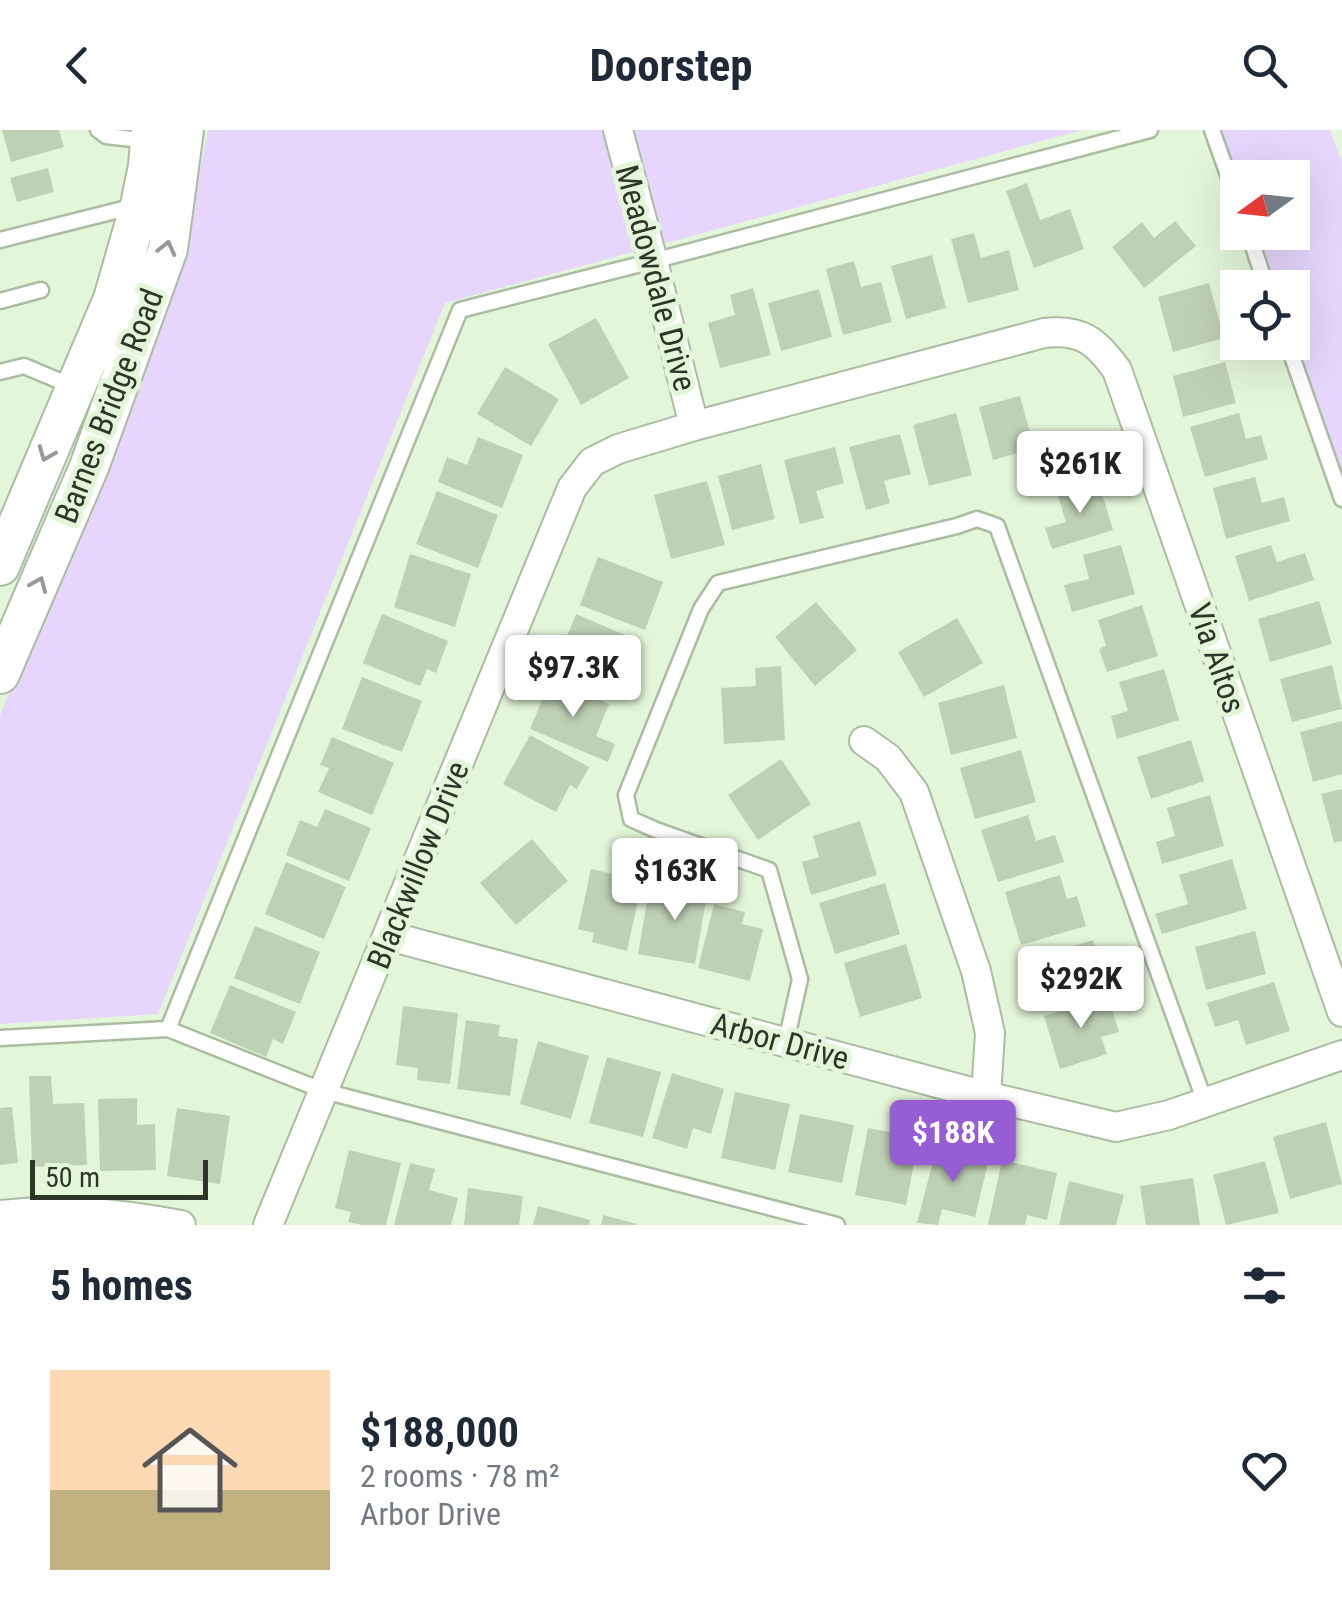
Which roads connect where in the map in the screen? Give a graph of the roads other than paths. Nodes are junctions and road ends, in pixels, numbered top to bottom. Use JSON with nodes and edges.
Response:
{"nodes":[{"id":1,"x":98,"y":130,"type":"edge"},
{"id":2,"x":618,"y":130,"type":"edge"},
{"id":3,"x":1150,"y":130,"type":"edge"},
{"id":4,"x":1212,"y":130,"type":"edge"},
{"id":5,"x":162,"y":134,"type":"edge"},
{"id":6,"x":1223,"y":160,"type":"edge"},
{"id":7,"x":140,"y":205,"type":"junction"},
{"id":8,"x":0,"y":240,"type":"edge"},
{"id":9,"x":654,"y":261,"type":"junction"},
{"id":10,"x":41,"y":290,"type":"dead end"},
{"id":11,"x":0,"y":301,"type":"edge"},
{"id":12,"x":1062,"y":331,"type":"joint"},
{"id":13,"x":1293,"y":360,"type":"edge"},
{"id":14,"x":0,"y":372,"type":"edge"},
{"id":15,"x":74,"y":387,"type":"junction"},
{"id":16,"x":694,"y":426,"type":"junction"},
{"id":17,"x":1342,"y":499,"type":"edge"},
{"id":18,"x":4,"y":547,"type":"edge"},
{"id":19,"x":0,"y":674,"type":"edge"},
{"id":20,"x":864,"y":741,"type":"dead end"},
{"id":21,"x":389,"y":936,"type":"junction"},
{"id":22,"x":1342,"y":1012,"type":"edge"},
{"id":23,"x":168,"y":1029,"type":"junction"},
{"id":24,"x":0,"y":1038,"type":"edge"},
{"id":25,"x":786,"y":1042,"type":"junction"},
{"id":26,"x":1342,"y":1056,"type":"edge"},
{"id":27,"x":324,"y":1091,"type":"junction"},
{"id":28,"x":986,"y":1096,"type":"junction"},
{"id":29,"x":1205,"y":1102,"type":"junction"},
{"id":30,"x":0,"y":1215,"type":"edge"},
{"id":31,"x":181,"y":1225,"type":"edge"},
{"id":32,"x":268,"y":1225,"type":"edge"},
{"id":33,"x":837,"y":1225,"type":"edge"}],
"edges":[{"from":1,"to":5,"type":"lane"},
{"from":2,"to":9,"type":"street","name":"Meadowdale Drive"},
{"from":3,"to":9,"type":"lane"},
{"from":4,"to":6,"type":"lane"},
{"from":5,"to":7,"type":"main road","name":"Barnes Bridge Road"},
{"from":19,"to":5,"type":"main road","name":"Barnes Bridge Road","one_way":true},
{"from":7,"to":8,"type":"lane"},
{"from":7,"to":15,"type":"main road","name":"Barnes Bridge Road"},
{"from":9,"to":16,"type":"street","name":"Meadowdale Drive"},
{"from":9,"to":23,"type":"lane"},
{"from":10,"to":11,"type":"lane"},
{"from":12,"to":16,"type":"street","name":"Blackwillow Drive"},
{"from":12,"to":22,"type":"street","name":"Via Altos"},
{"from":13,"to":17,"type":"lane"},
{"from":14,"to":15,"type":"lane"},
{"from":15,"to":18,"type":"main road","name":"Barnes Bridge Road","one_way":true},
{"from":16,"to":21,"type":"street","name":"Blackwillow Drive"},
{"from":20,"to":28,"type":"street"},
{"from":21,"to":25,"type":"street","name":"Arbor Drive"},
{"from":21,"to":27,"type":"street","name":"Blackwillow Drive"},
{"from":23,"to":24,"type":"lane"},
{"from":23,"to":27,"type":"lane"},
{"from":25,"to":28,"type":"street","name":"Arbor Drive"},
{"from":25,"to":29,"type":"lane"},
{"from":26,"to":29,"type":"street","name":"Arbor Drive"},
{"from":27,"to":32,"type":"street","name":"Blackwillow Drive"},
{"from":27,"to":33,"type":"lane"},
{"from":28,"to":29,"type":"street","name":"Arbor Drive"},
{"from":30,"to":31,"type":"street"}]}
